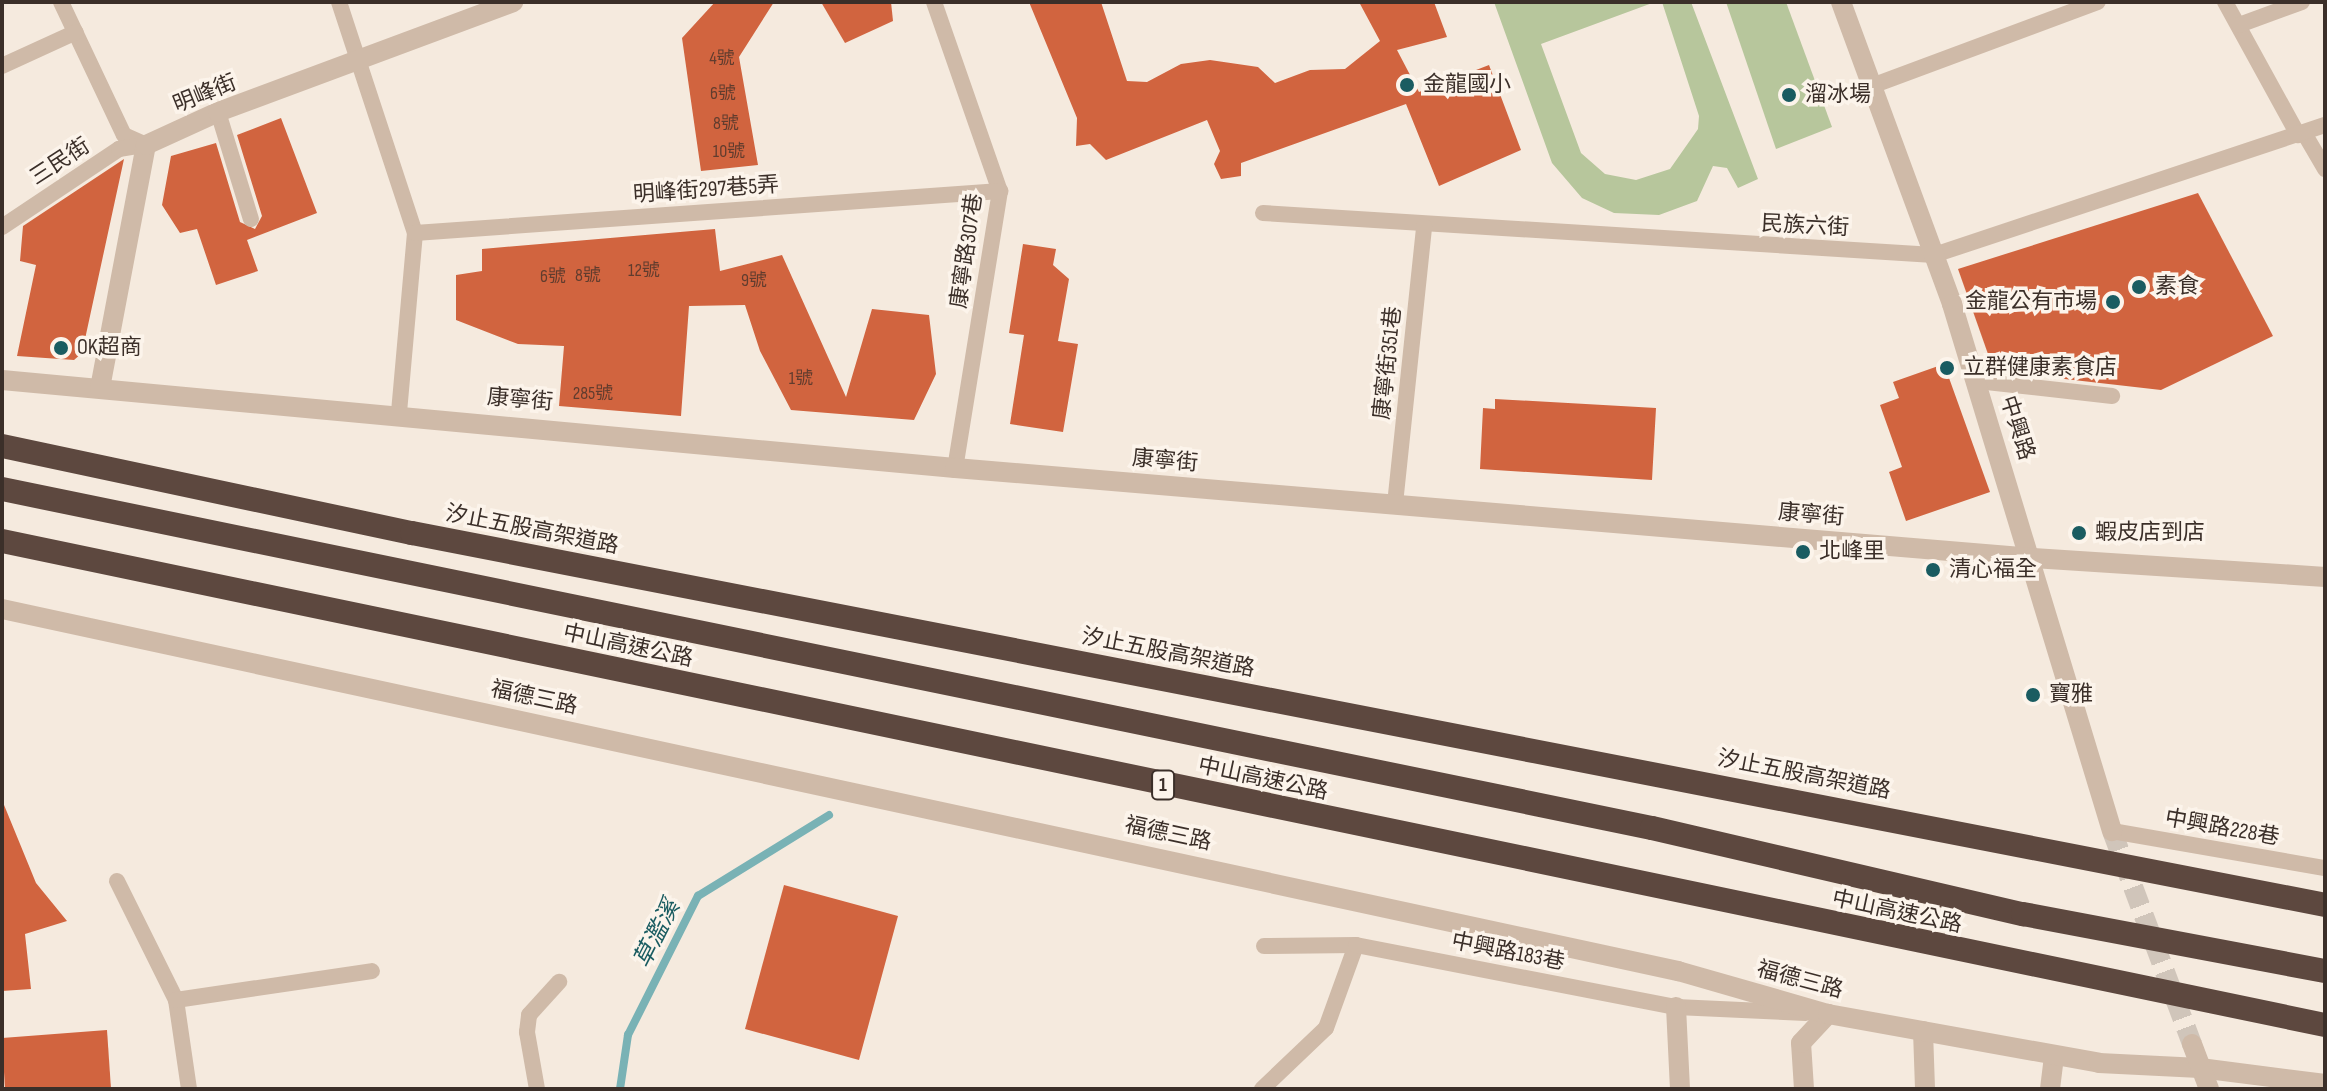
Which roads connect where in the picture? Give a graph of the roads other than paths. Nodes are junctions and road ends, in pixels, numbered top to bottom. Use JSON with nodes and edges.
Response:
{"nodes":[{"id":1,"x":61,"y":2,"type":"edge"},
{"id":2,"x":339,"y":2,"type":"edge"},
{"id":3,"x":513,"y":2,"type":"edge"},
{"id":4,"x":934,"y":2,"type":"edge"},
{"id":5,"x":1841,"y":2,"type":"edge"},
{"id":6,"x":2098,"y":2,"type":"edge"},
{"id":7,"x":2225,"y":2,"type":"edge"},
{"id":8,"x":2302,"y":2,"type":"edge"},
{"id":9,"x":2239,"y":25,"type":"junction"},
{"id":10,"x":76,"y":32,"type":"junction"},
{"id":11,"x":361,"y":63,"type":"junction"},
{"id":12,"x":2,"y":66,"type":"edge"},
{"id":13,"x":1869,"y":87,"type":"junction"},
{"id":14,"x":218,"y":112,"type":"junction"},
{"id":15,"x":2325,"y":125,"type":"edge"},
{"id":16,"x":2301,"y":134,"type":"junction"},
{"id":17,"x":146,"y":145,"type":"junction"},
{"id":18,"x":2325,"y":169,"type":"edge"},
{"id":19,"x":1000,"y":191,"type":"junction"},
{"id":20,"x":1263,"y":213,"type":"dead end"},
{"id":21,"x":251,"y":219,"type":"dead end"},
{"id":22,"x":2,"y":227,"type":"edge"},
{"id":23,"x":1424,"y":227,"type":"junction"},
{"id":24,"x":415,"y":233,"type":"junction"},
{"id":25,"x":1934,"y":255,"type":"junction"},
{"id":26,"x":2,"y":380,"type":"edge"},
{"id":27,"x":1977,"y":381,"type":"junction"},
{"id":28,"x":100,"y":388,"type":"junction"},
{"id":29,"x":2112,"y":396,"type":"dead end"},
{"id":30,"x":399,"y":413,"type":"junction"},
{"id":31,"x":2,"y":446,"type":"edge"},
{"id":32,"x":955,"y":468,"type":"junction"},
{"id":33,"x":2,"y":489,"type":"edge"},
{"id":34,"x":1395,"y":504,"type":"junction"},
{"id":35,"x":2,"y":541,"type":"edge"},
{"id":36,"x":2033,"y":558,"type":"junction"},
{"id":37,"x":2325,"y":577,"type":"edge"},
{"id":38,"x":2,"y":609,"type":"edge"},
{"id":39,"x":2112,"y":831,"type":"joint"},
{"id":40,"x":2325,"y":868,"type":"edge"},
{"id":41,"x":117,"y":881,"type":"dead end"},
{"id":42,"x":2325,"y":905,"type":"edge"},
{"id":43,"x":1356,"y":945,"type":"junction"},
{"id":44,"x":1264,"y":946,"type":"dead end"},
{"id":45,"x":372,"y":971,"type":"dead end"},
{"id":46,"x":2325,"y":971,"type":"edge"},
{"id":47,"x":559,"y":982,"type":"dead end"},
{"id":48,"x":176,"y":1000,"type":"junction"},
{"id":49,"x":1676,"y":1007,"type":"junction"},
{"id":50,"x":1828,"y":1014,"type":"junction"},
{"id":51,"x":2325,"y":1025,"type":"edge"},
{"id":52,"x":1923,"y":1031,"type":"junction"},
{"id":53,"x":2192,"y":1044,"type":"tunnel mouth"},
{"id":54,"x":2054,"y":1055,"type":"junction"},
{"id":55,"x":2200,"y":1068,"type":"junction"},
{"id":56,"x":2325,"y":1084,"type":"edge"},
{"id":57,"x":189,"y":1089,"type":"edge"},
{"id":58,"x":537,"y":1089,"type":"edge"},
{"id":59,"x":1262,"y":1089,"type":"edge"},
{"id":60,"x":1680,"y":1089,"type":"edge"},
{"id":61,"x":1804,"y":1089,"type":"edge"},
{"id":62,"x":1925,"y":1089,"type":"edge"},
{"id":63,"x":2050,"y":1089,"type":"edge"},
{"id":64,"x":2209,"y":1089,"type":"edge"}],
"edges":[{"from":1,"to":10,"type":"lane"},
{"from":2,"to":11,"type":"lane"},
{"from":3,"to":11,"type":"street","name":"明峰街"},
{"from":4,"to":19,"type":"lane","name":"康寧路307巷"},
{"from":5,"to":13,"type":"street","name":"中興路"},
{"from":6,"to":13,"type":"lane"},
{"from":7,"to":9,"type":"lane"},
{"from":8,"to":9,"type":"lane"},
{"from":9,"to":16,"type":"lane"},
{"from":10,"to":12,"type":"lane"},
{"from":10,"to":17,"type":"lane"},
{"from":11,"to":14,"type":"street","name":"明峰街"},
{"from":11,"to":24,"type":"lane"},
{"from":13,"to":25,"type":"street","name":"中興路"},
{"from":14,"to":17,"type":"street","name":"明峰街"},
{"from":14,"to":21,"type":"lane"},
{"from":15,"to":16,"type":"lane","name":"民族六街"},
{"from":16,"to":18,"type":"lane"},
{"from":16,"to":25,"type":"lane","name":"民族六街"},
{"from":17,"to":22,"type":"lane","name":"三民街"},
{"from":17,"to":28,"type":"street"},
{"from":19,"to":24,"type":"lane","name":"明峰街297巷5弄"},
{"from":19,"to":32,"type":"lane","name":"康寧路307巷"},
{"from":20,"to":23,"type":"lane","name":"民族六街"},
{"from":23,"to":25,"type":"lane","name":"民族六街"},
{"from":23,"to":34,"type":"lane","name":"康寧街351巷"},
{"from":24,"to":30,"type":"lane"},
{"from":25,"to":27,"type":"street","name":"中興路"},
{"from":26,"to":28,"type":"street","name":"康寧街"},
{"from":27,"to":29,"type":"lane"},
{"from":27,"to":36,"type":"street","name":"中興路"},
{"from":28,"to":30,"type":"street","name":"康寧街"},
{"from":30,"to":32,"type":"street","name":"康寧街"},
{"from":31,"to":42,"type":"highway","name":"汐止五股高架道路","bridge":true},
{"from":32,"to":34,"type":"street","name":"康寧街"},
{"from":33,"to":46,"type":"highway","name":"中山高速公路","bridge":true},
{"from":34,"to":36,"type":"street","name":"康寧街"},
{"from":35,"to":51,"type":"highway","name":"中山高速公路","number":"1"},
{"from":36,"to":37,"type":"street","name":"康寧街"},
{"from":36,"to":39,"type":"street","name":"中興路"},
{"from":38,"to":50,"type":"street","name":"福德三路"},
{"from":39,"to":40,"type":"lane","name":"中興路228巷"},
{"from":41,"to":48,"type":"lane"},
{"from":43,"to":44,"type":"lane","name":"中興路183巷"},
{"from":43,"to":49,"type":"lane","name":"中興路183巷"},
{"from":43,"to":59,"type":"lane"},
{"from":45,"to":48,"type":"lane"},
{"from":47,"to":58,"type":"lane"},
{"from":48,"to":57,"type":"lane"},
{"from":49,"to":50,"type":"lane","name":"中興路183巷"},
{"from":49,"to":60,"type":"street"},
{"from":50,"to":52,"type":"street","name":"福德三路"},
{"from":50,"to":61,"type":"street"},
{"from":52,"to":54,"type":"street","name":"福德三路"},
{"from":52,"to":62,"type":"street"},
{"from":53,"to":55,"type":"street"},
{"from":54,"to":55,"type":"street","name":"福德三路"},
{"from":54,"to":63,"type":"street"},
{"from":55,"to":56,"type":"street","name":"福德三路"},
{"from":55,"to":64,"type":"street"}]}
